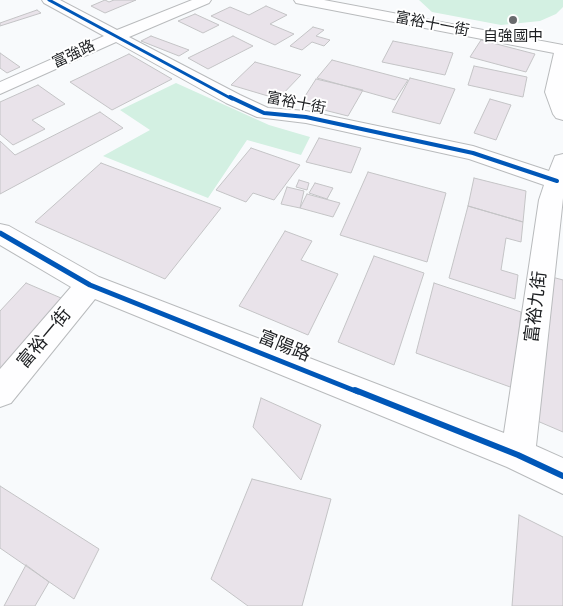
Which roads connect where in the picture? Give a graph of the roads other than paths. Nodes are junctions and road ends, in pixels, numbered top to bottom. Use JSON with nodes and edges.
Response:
{"nodes":[{"id":1,"x":49,"y":0,"type":"edge"},
{"id":2,"x":204,"y":0,"type":"edge"},
{"id":3,"x":301,"y":0,"type":"edge"},
{"id":4,"x":84,"y":3,"type":"dead end"},
{"id":5,"x":66,"y":10,"type":"junction"},
{"id":6,"x":117,"y":36,"type":"junction"},
{"id":7,"x":563,"y":50,"type":"edge"},
{"id":8,"x":0,"y":89,"type":"edge"},
{"id":9,"x":563,"y":114,"type":"edge"},
{"id":10,"x":560,"y":171,"type":"edge"},
{"id":11,"x":0,"y":233,"type":"edge"},
{"id":12,"x":90,"y":285,"type":"junction"},
{"id":13,"x":0,"y":392,"type":"edge"},
{"id":14,"x":518,"y":455,"type":"junction"},
{"id":15,"x":563,"y":476,"type":"edge"}],
"edges":[{"from":1,"to":5,"type":"street","name":"富裕十街"},
{"from":2,"to":6,"type":"street","name":"富強路"},
{"from":3,"to":7,"type":"street","name":"富裕十一街"},
{"from":4,"to":5,"type":"street"},
{"from":5,"to":6,"type":"street","name":"富裕十街"},
{"from":6,"to":8,"type":"street","name":"富強路"},
{"from":6,"to":10,"type":"street","name":"富裕十街"},
{"from":7,"to":9,"type":"street"},
{"from":10,"to":14,"type":"street","name":"富裕九街"},
{"from":11,"to":12,"type":"street","name":"富陽路"},
{"from":12,"to":13,"type":"street","name":"富裕一街"},
{"from":12,"to":14,"type":"street","name":"富陽路"},
{"from":14,"to":15,"type":"street","name":"富陽路"}]}
